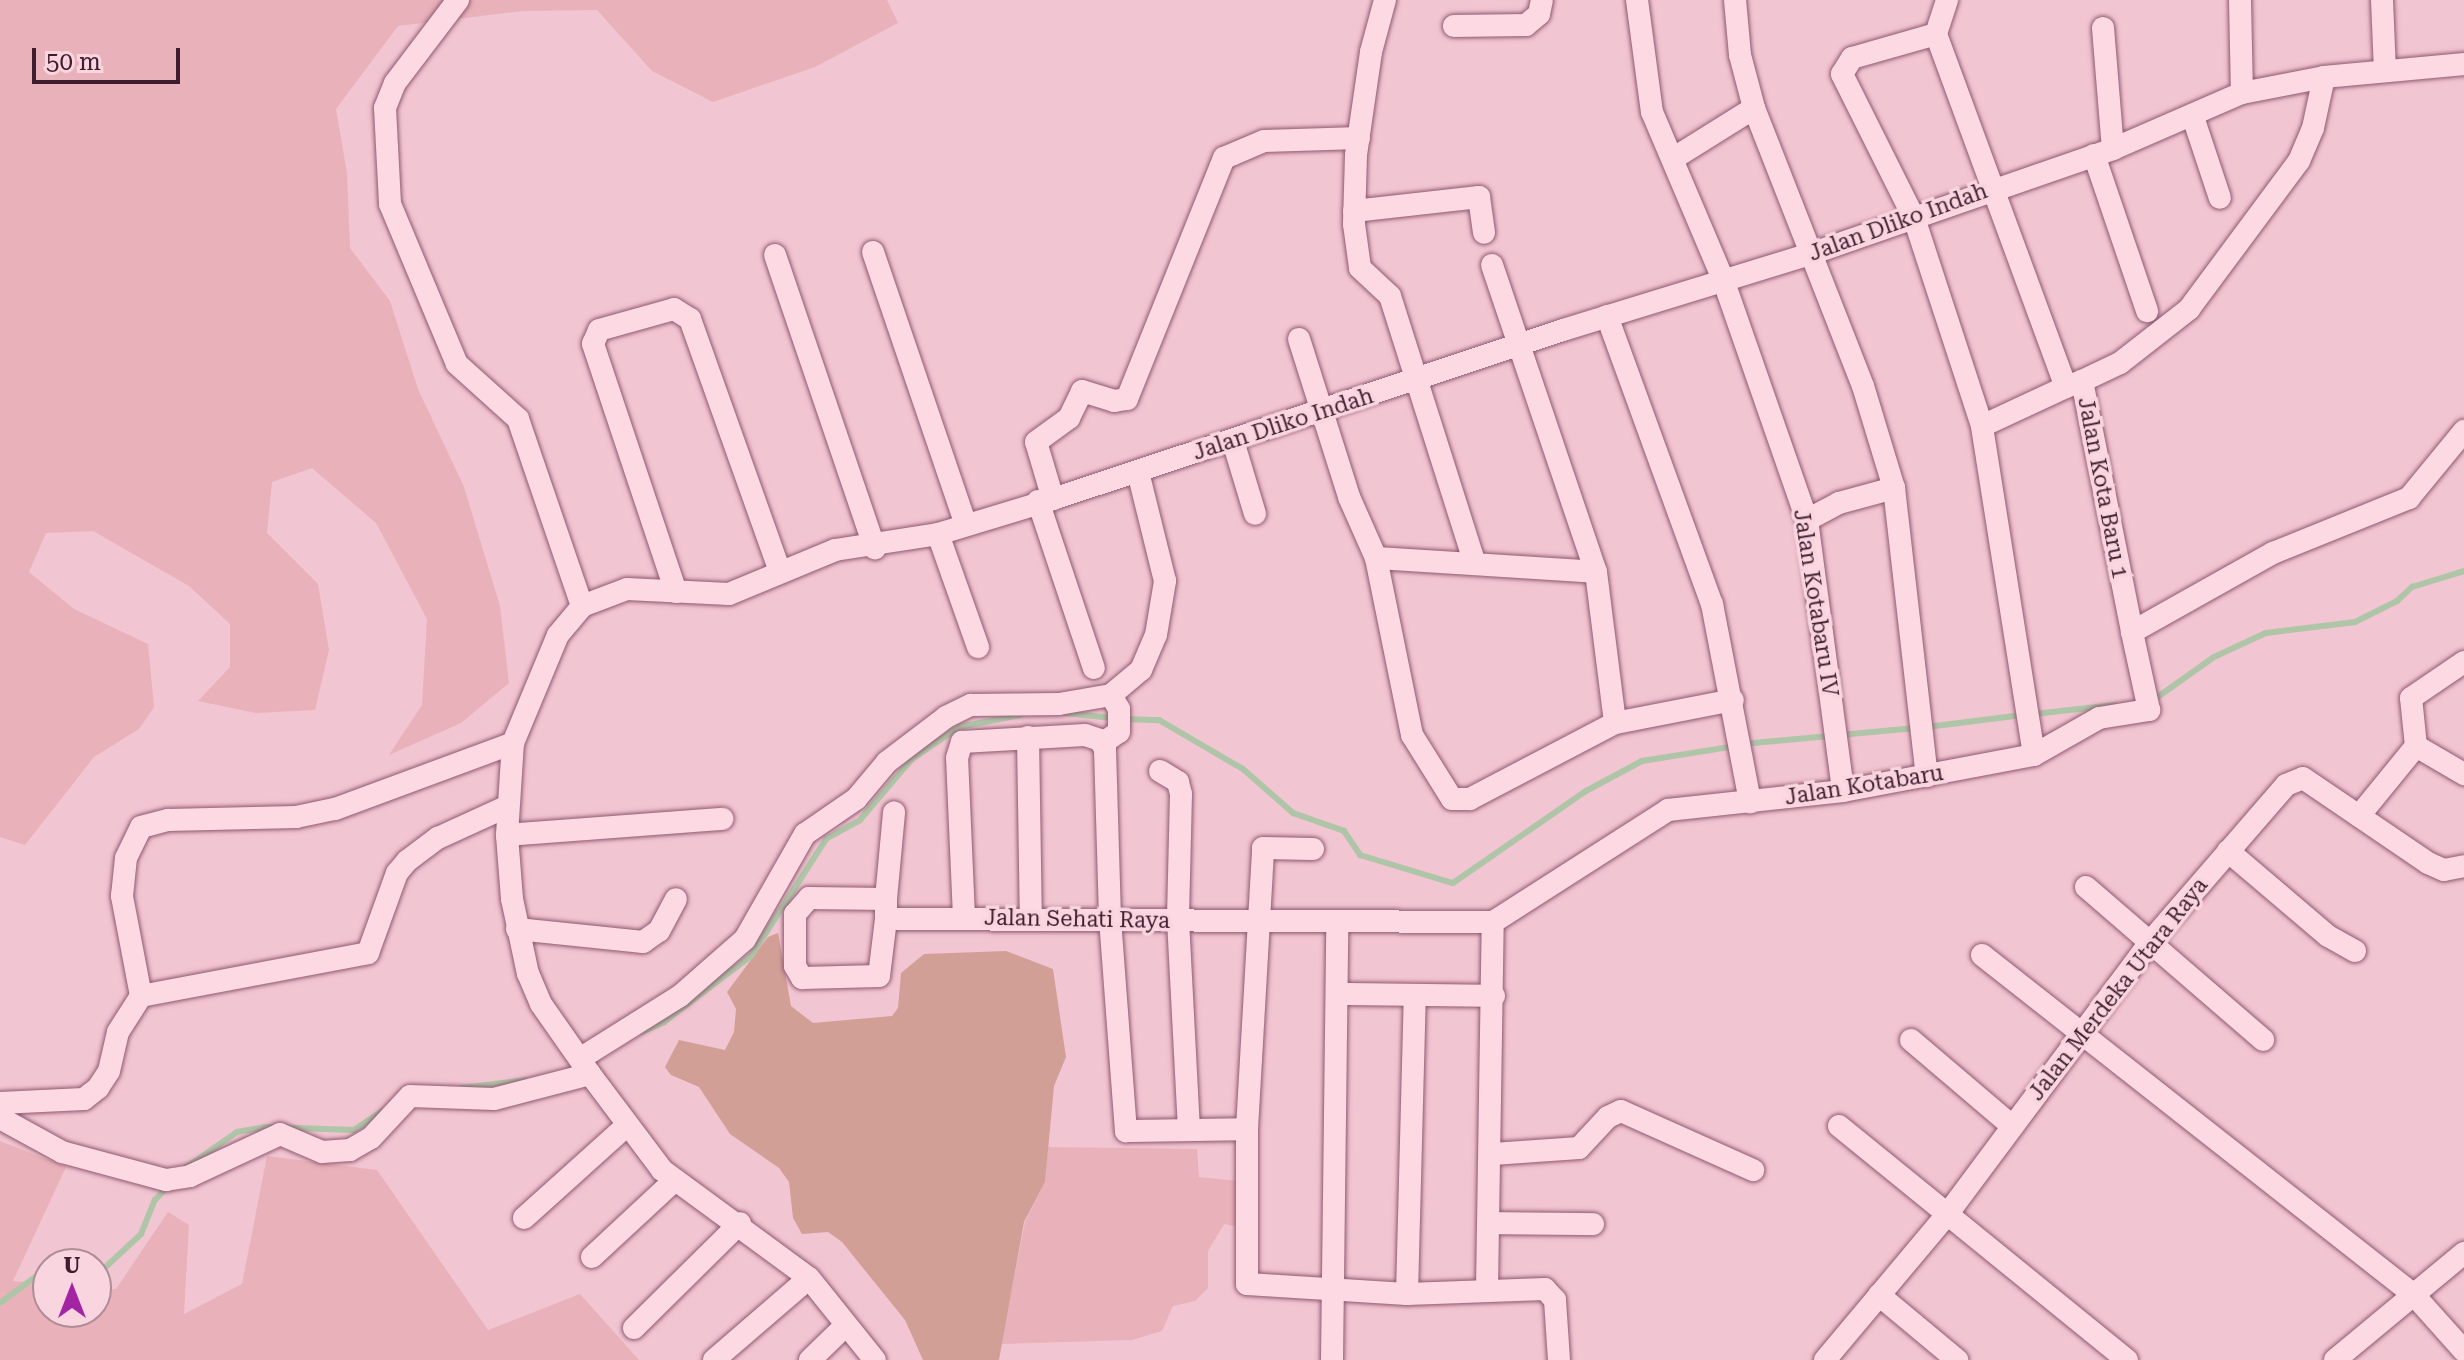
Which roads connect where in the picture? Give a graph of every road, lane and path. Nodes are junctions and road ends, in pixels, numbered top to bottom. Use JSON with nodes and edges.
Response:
{"nodes":[{"id":1,"x":458,"y":0,"type":"edge"},
{"id":2,"x":1385,"y":0,"type":"edge"},
{"id":3,"x":1542,"y":0,"type":"edge"},
{"id":4,"x":1637,"y":0,"type":"edge"},
{"id":5,"x":1735,"y":0,"type":"edge"},
{"id":6,"x":1947,"y":0,"type":"edge"},
{"id":7,"x":2240,"y":0,"type":"edge"},
{"id":8,"x":2382,"y":0,"type":"edge"},
{"id":9,"x":1454,"y":26,"type":"dead end"},
{"id":10,"x":2103,"y":28,"type":"dead end"},
{"id":11,"x":1936,"y":34,"type":"junction"},
{"id":12,"x":2464,"y":64,"type":"edge"},
{"id":13,"x":2385,"y":71,"type":"junction"},
{"id":14,"x":2324,"y":77,"type":"junction"},
{"id":15,"x":2242,"y":93,"type":"junction"},
{"id":16,"x":1754,"y":108,"type":"junction"},
{"id":17,"x":2193,"y":117,"type":"junction"},
{"id":18,"x":1359,"y":138,"type":"junction"},
{"id":19,"x":2103,"y":152,"type":"junction"},
{"id":20,"x":1674,"y":158,"type":"junction"},
{"id":21,"x":1992,"y":189,"type":"junction"},
{"id":22,"x":2220,"y":198,"type":"dead end"},
{"id":23,"x":1354,"y":211,"type":"junction"},
{"id":24,"x":1914,"y":218,"type":"junction"},
{"id":25,"x":1484,"y":233,"type":"dead end"},
{"id":26,"x":873,"y":252,"type":"dead end"},
{"id":27,"x":1813,"y":253,"type":"junction"},
{"id":28,"x":775,"y":255,"type":"dead end"},
{"id":29,"x":1492,"y":265,"type":"dead end"},
{"id":30,"x":1724,"y":282,"type":"junction"},
{"id":31,"x":2147,"y":311,"type":"dead end"},
{"id":32,"x":1607,"y":316,"type":"junction"},
{"id":33,"x":1299,"y":339,"type":"dead end"},
{"id":34,"x":1517,"y":346,"type":"junction"},
{"id":35,"x":1417,"y":380,"type":"junction"},
{"id":36,"x":2074,"y":384,"type":"junction"},
{"id":37,"x":1322,"y":411,"type":"junction"},
{"id":38,"x":1982,"y":426,"type":"junction"},
{"id":39,"x":2464,"y":431,"type":"edge"},
{"id":40,"x":1233,"y":441,"type":"junction"},
{"id":41,"x":1138,"y":472,"type":"junction"},
{"id":42,"x":1894,"y":488,"type":"junction"},
{"id":43,"x":1046,"y":500,"type":"junction"},
{"id":44,"x":1255,"y":514,"type":"dead end"},
{"id":45,"x":1807,"y":520,"type":"junction"},
{"id":46,"x":965,"y":522,"type":"junction"},
{"id":47,"x":938,"y":534,"type":"junction"},
{"id":48,"x":875,"y":548,"type":"junction"},
{"id":49,"x":1376,"y":558,"type":"junction"},
{"id":50,"x":1474,"y":561,"type":"junction"},
{"id":51,"x":780,"y":572,"type":"junction"},
{"id":52,"x":1596,"y":572,"type":"junction"},
{"id":53,"x":676,"y":592,"type":"junction"},
{"id":54,"x":582,"y":606,"type":"junction"},
{"id":55,"x":2132,"y":632,"type":"junction"},
{"id":56,"x":978,"y":647,"type":"dead end"},
{"id":57,"x":2464,"y":662,"type":"edge"},
{"id":58,"x":1094,"y":668,"type":"dead end"},
{"id":59,"x":1733,"y":700,"type":"junction"},
{"id":60,"x":1113,"y":720,"type":"junction"},
{"id":61,"x":1615,"y":723,"type":"junction"},
{"id":62,"x":1028,"y":737,"type":"junction"},
{"id":63,"x":513,"y":743,"type":"junction"},
{"id":64,"x":2416,"y":746,"type":"junction"},
{"id":65,"x":2034,"y":755,"type":"junction"},
{"id":66,"x":1160,"y":771,"type":"dead end"},
{"id":67,"x":2464,"y":774,"type":"edge"},
{"id":68,"x":1927,"y":776,"type":"junction"},
{"id":69,"x":1843,"y":791,"type":"junction"},
{"id":70,"x":1750,"y":802,"type":"junction"},
{"id":71,"x":508,"y":806,"type":"junction"},
{"id":72,"x":894,"y":812,"type":"dead end"},
{"id":73,"x":2359,"y":816,"type":"junction"},
{"id":74,"x":722,"y":819,"type":"dead end"},
{"id":75,"x":507,"y":835,"type":"junction"},
{"id":76,"x":1313,"y":849,"type":"dead end"},
{"id":77,"x":2228,"y":851,"type":"junction"},
{"id":78,"x":2464,"y":866,"type":"edge"},
{"id":79,"x":2086,"y":887,"type":"dead end"},
{"id":80,"x":676,"y":899,"type":"dead end"},
{"id":81,"x":886,"y":909,"type":"junction"},
{"id":82,"x":964,"y":917,"type":"junction"},
{"id":83,"x":1031,"y":918,"type":"junction"},
{"id":84,"x":1110,"y":919,"type":"junction"},
{"id":85,"x":1178,"y":920,"type":"junction"},
{"id":86,"x":1260,"y":921,"type":"junction"},
{"id":87,"x":1337,"y":922,"type":"junction"},
{"id":88,"x":1493,"y":922,"type":"junction"},
{"id":89,"x":517,"y":929,"type":"junction"},
{"id":90,"x":2151,"y":941,"type":"junction"},
{"id":91,"x":2355,"y":951,"type":"dead end"},
{"id":92,"x":1982,"y":955,"type":"dead end"},
{"id":93,"x":1339,"y":994,"type":"junction"},
{"id":94,"x":141,"y":996,"type":"junction"},
{"id":95,"x":1415,"y":996,"type":"junction"},
{"id":96,"x":1494,"y":996,"type":"junction"},
{"id":97,"x":2082,"y":1034,"type":"junction"},
{"id":98,"x":1911,"y":1040,"type":"dead end"},
{"id":99,"x":2263,"y":1040,"type":"dead end"},
{"id":100,"x":585,"y":1065,"type":"junction"},
{"id":101,"x":0,"y":1103,"type":"edge"},
{"id":102,"x":0,"y":1118,"type":"edge"},
{"id":103,"x":626,"y":1126,"type":"junction"},
{"id":104,"x":1839,"y":1126,"type":"dead end"},
{"id":105,"x":2012,"y":1126,"type":"junction"},
{"id":106,"x":1247,"y":1129,"type":"junction"},
{"id":107,"x":1189,"y":1130,"type":"junction"},
{"id":108,"x":1493,"y":1154,"type":"junction"},
{"id":109,"x":1753,"y":1170,"type":"dead end"},
{"id":110,"x":675,"y":1180,"type":"junction"},
{"id":111,"x":1949,"y":1212,"type":"junction"},
{"id":112,"x":524,"y":1218,"type":"dead end"},
{"id":113,"x":740,"y":1223,"type":"junction"},
{"id":114,"x":1490,"y":1223,"type":"junction"},
{"id":115,"x":1593,"y":1224,"type":"dead end"},
{"id":116,"x":2464,"y":1253,"type":"edge"},
{"id":117,"x":592,"y":1257,"type":"dead end"},
{"id":118,"x":809,"y":1278,"type":"junction"},
{"id":119,"x":1487,"y":1288,"type":"junction"},
{"id":120,"x":1332,"y":1292,"type":"junction"},
{"id":121,"x":1407,"y":1294,"type":"junction"},
{"id":122,"x":1879,"y":1295,"type":"junction"},
{"id":123,"x":2414,"y":1295,"type":"junction"},
{"id":124,"x":845,"y":1326,"type":"junction"},
{"id":125,"x":634,"y":1328,"type":"dead end"},
{"id":126,"x":2464,"y":1351,"type":"edge"},
{"id":127,"x":714,"y":1360,"type":"edge"},
{"id":128,"x":810,"y":1360,"type":"edge"},
{"id":129,"x":875,"y":1360,"type":"edge"},
{"id":130,"x":1332,"y":1360,"type":"edge"},
{"id":131,"x":1559,"y":1360,"type":"edge"},
{"id":132,"x":1825,"y":1360,"type":"edge"},
{"id":133,"x":1957,"y":1360,"type":"edge"},
{"id":134,"x":2127,"y":1360,"type":"edge"},
{"id":135,"x":2335,"y":1360,"type":"edge"}],
"edges":[{"from":1,"to":54,"type":"street"},
{"from":2,"to":18,"type":"street"},
{"from":3,"to":9,"type":"street"},
{"from":4,"to":20,"type":"street","name":"Jalan Kotabaru IV"},
{"from":5,"to":16,"type":"street"},
{"from":6,"to":11,"type":"street"},
{"from":7,"to":15,"type":"street"},
{"from":8,"to":13,"type":"street"},
{"from":10,"to":19,"type":"street"},
{"from":11,"to":21,"type":"street","name":"Jalan Kota Baru 1"},
{"from":11,"to":24,"type":"street"},
{"from":12,"to":13,"type":"street","name":"Jalan Dliko Indah"},
{"from":13,"to":14,"type":"street","name":"Jalan Dliko Indah"},
{"from":14,"to":15,"type":"street","name":"Jalan Dliko Indah"},
{"from":14,"to":36,"type":"street"},
{"from":15,"to":17,"type":"street","name":"Jalan Dliko Indah"},
{"from":16,"to":20,"type":"street"},
{"from":16,"to":27,"type":"street"},
{"from":17,"to":19,"type":"street","name":"Jalan Dliko Indah"},
{"from":17,"to":22,"type":"street"},
{"from":18,"to":23,"type":"street"},
{"from":18,"to":43,"type":"street"},
{"from":19,"to":21,"type":"street","name":"Jalan Dliko Indah"},
{"from":19,"to":31,"type":"street"},
{"from":20,"to":30,"type":"street","name":"Jalan Kotabaru IV"},
{"from":21,"to":24,"type":"street","name":"Jalan Dliko Indah"},
{"from":21,"to":36,"type":"street","name":"Jalan Kota Baru 1"},
{"from":23,"to":25,"type":"street"},
{"from":23,"to":35,"type":"street"},
{"from":24,"to":27,"type":"street","name":"Jalan Dliko Indah"},
{"from":24,"to":38,"type":"street"},
{"from":26,"to":46,"type":"street"},
{"from":27,"to":30,"type":"street","name":"Jalan Dliko Indah"},
{"from":27,"to":42,"type":"street"},
{"from":28,"to":48,"type":"street"},
{"from":29,"to":34,"type":"street"},
{"from":30,"to":32,"type":"street","name":"Jalan Dliko Indah"},
{"from":30,"to":45,"type":"street","name":"Jalan Kotabaru IV"},
{"from":32,"to":34,"type":"street","name":"Jalan Dliko Indah"},
{"from":32,"to":59,"type":"street"},
{"from":33,"to":37,"type":"street"},
{"from":34,"to":35,"type":"street","name":"Jalan Dliko Indah"},
{"from":34,"to":52,"type":"street"},
{"from":35,"to":37,"type":"street","name":"Jalan Dliko Indah"},
{"from":35,"to":50,"type":"street"},
{"from":36,"to":38,"type":"street"},
{"from":36,"to":55,"type":"street","name":"Jalan Kota Baru 1"},
{"from":37,"to":40,"type":"street","name":"Jalan Dliko Indah"},
{"from":37,"to":49,"type":"street"},
{"from":38,"to":65,"type":"street"},
{"from":39,"to":55,"type":"street"},
{"from":40,"to":41,"type":"street","name":"Jalan Dliko Indah"},
{"from":40,"to":44,"type":"street"},
{"from":41,"to":43,"type":"street","name":"Jalan Dliko Indah"},
{"from":41,"to":60,"type":"street"},
{"from":42,"to":45,"type":"street"},
{"from":42,"to":68,"type":"street"},
{"from":43,"to":46,"type":"street","name":"Jalan Dliko Indah"},
{"from":43,"to":58,"type":"street"},
{"from":45,"to":69,"type":"street","name":"Jalan Kotabaru IV"},
{"from":46,"to":47,"type":"street","name":"Jalan Dliko Indah"},
{"from":47,"to":48,"type":"street","name":"Jalan Dliko Indah"},
{"from":47,"to":56,"type":"street"},
{"from":48,"to":51,"type":"street","name":"Jalan Dliko Indah"},
{"from":49,"to":50,"type":"street"},
{"from":49,"to":61,"type":"street"},
{"from":50,"to":52,"type":"street"},
{"from":51,"to":53,"type":"street","name":"Jalan Dliko Indah"},
{"from":51,"to":53,"type":"street"},
{"from":52,"to":61,"type":"street"},
{"from":53,"to":54,"type":"street","name":"Jalan Dliko Indah"},
{"from":54,"to":63,"type":"street"},
{"from":55,"to":65,"type":"street","name":"Jalan Kotabaru"},
{"from":57,"to":64,"type":"street"},
{"from":59,"to":61,"type":"street"},
{"from":59,"to":70,"type":"street"},
{"from":60,"to":62,"type":"street"},
{"from":60,"to":84,"type":"street"},
{"from":60,"to":100,"type":"street"},
{"from":62,"to":82,"type":"street"},
{"from":62,"to":83,"type":"street"},
{"from":63,"to":71,"type":"street"},
{"from":63,"to":94,"type":"street"},
{"from":64,"to":67,"type":"street"},
{"from":64,"to":73,"type":"street"},
{"from":65,"to":68,"type":"street","name":"Jalan Kotabaru"},
{"from":66,"to":85,"type":"street"},
{"from":68,"to":69,"type":"street","name":"Jalan Kotabaru"},
{"from":69,"to":70,"type":"street","name":"Jalan Kotabaru"},
{"from":70,"to":88,"type":"street","name":"Jalan Kotabaru"},
{"from":71,"to":75,"type":"street"},
{"from":71,"to":94,"type":"street"},
{"from":72,"to":81,"type":"street"},
{"from":73,"to":77,"type":"street","name":"Jalan Merdeka Utara Raya"},
{"from":73,"to":78,"type":"street","name":"Jalan Merdeka Utara Raya"},
{"from":74,"to":75,"type":"street"},
{"from":75,"to":89,"type":"street"},
{"from":76,"to":86,"type":"street"},
{"from":77,"to":90,"type":"street","name":"Jalan Merdeka Utara Raya"},
{"from":77,"to":91,"type":"street"},
{"from":79,"to":90,"type":"street"},
{"from":80,"to":89,"type":"street"},
{"from":81,"to":81,"type":"street","name":"Jalan Sehati Raya"},
{"from":81,"to":82,"type":"street","name":"Jalan Sehati Raya"},
{"from":82,"to":83,"type":"street","name":"Jalan Sehati Raya"},
{"from":83,"to":84,"type":"street","name":"Jalan Sehati Raya"},
{"from":84,"to":85,"type":"street","name":"Jalan Sehati Raya"},
{"from":84,"to":107,"type":"street"},
{"from":85,"to":86,"type":"street","name":"Jalan Sehati Raya"},
{"from":85,"to":107,"type":"street"},
{"from":86,"to":87,"type":"street","name":"Jalan Sehati Raya"},
{"from":86,"to":106,"type":"street"},
{"from":87,"to":88,"type":"street","name":"Jalan Sehati Raya"},
{"from":87,"to":93,"type":"street"},
{"from":88,"to":96,"type":"street"},
{"from":89,"to":100,"type":"street"},
{"from":90,"to":97,"type":"street","name":"Jalan Merdeka Utara Raya"},
{"from":90,"to":99,"type":"street"},
{"from":92,"to":97,"type":"street"},
{"from":93,"to":95,"type":"street"},
{"from":93,"to":120,"type":"street"},
{"from":94,"to":101,"type":"street"},
{"from":95,"to":96,"type":"street"},
{"from":95,"to":121,"type":"street"},
{"from":96,"to":108,"type":"street"},
{"from":97,"to":105,"type":"street","name":"Jalan Merdeka Utara Raya"},
{"from":97,"to":123,"type":"street"},
{"from":98,"to":105,"type":"street"},
{"from":100,"to":102,"type":"street"},
{"from":100,"to":103,"type":"street"},
{"from":103,"to":110,"type":"street"},
{"from":103,"to":112,"type":"street"},
{"from":104,"to":111,"type":"street"},
{"from":105,"to":111,"type":"street","name":"Jalan Merdeka Utara Raya"},
{"from":106,"to":107,"type":"street"},
{"from":106,"to":120,"type":"street"},
{"from":108,"to":109,"type":"street"},
{"from":108,"to":114,"type":"street"},
{"from":110,"to":113,"type":"street"},
{"from":110,"to":117,"type":"street"},
{"from":111,"to":122,"type":"street","name":"Jalan Merdeka Utara Raya"},
{"from":111,"to":134,"type":"street"},
{"from":113,"to":118,"type":"street"},
{"from":113,"to":125,"type":"street"},
{"from":114,"to":115,"type":"street"},
{"from":114,"to":119,"type":"street"},
{"from":116,"to":123,"type":"street"},
{"from":118,"to":124,"type":"street"},
{"from":118,"to":127,"type":"street"},
{"from":119,"to":121,"type":"street"},
{"from":119,"to":131,"type":"street"},
{"from":120,"to":121,"type":"street"},
{"from":120,"to":130,"type":"street"},
{"from":122,"to":132,"type":"street","name":"Jalan Merdeka Utara Raya"},
{"from":122,"to":133,"type":"street"},
{"from":123,"to":126,"type":"street"},
{"from":123,"to":135,"type":"street"},
{"from":124,"to":128,"type":"street"},
{"from":124,"to":129,"type":"street"}]}
